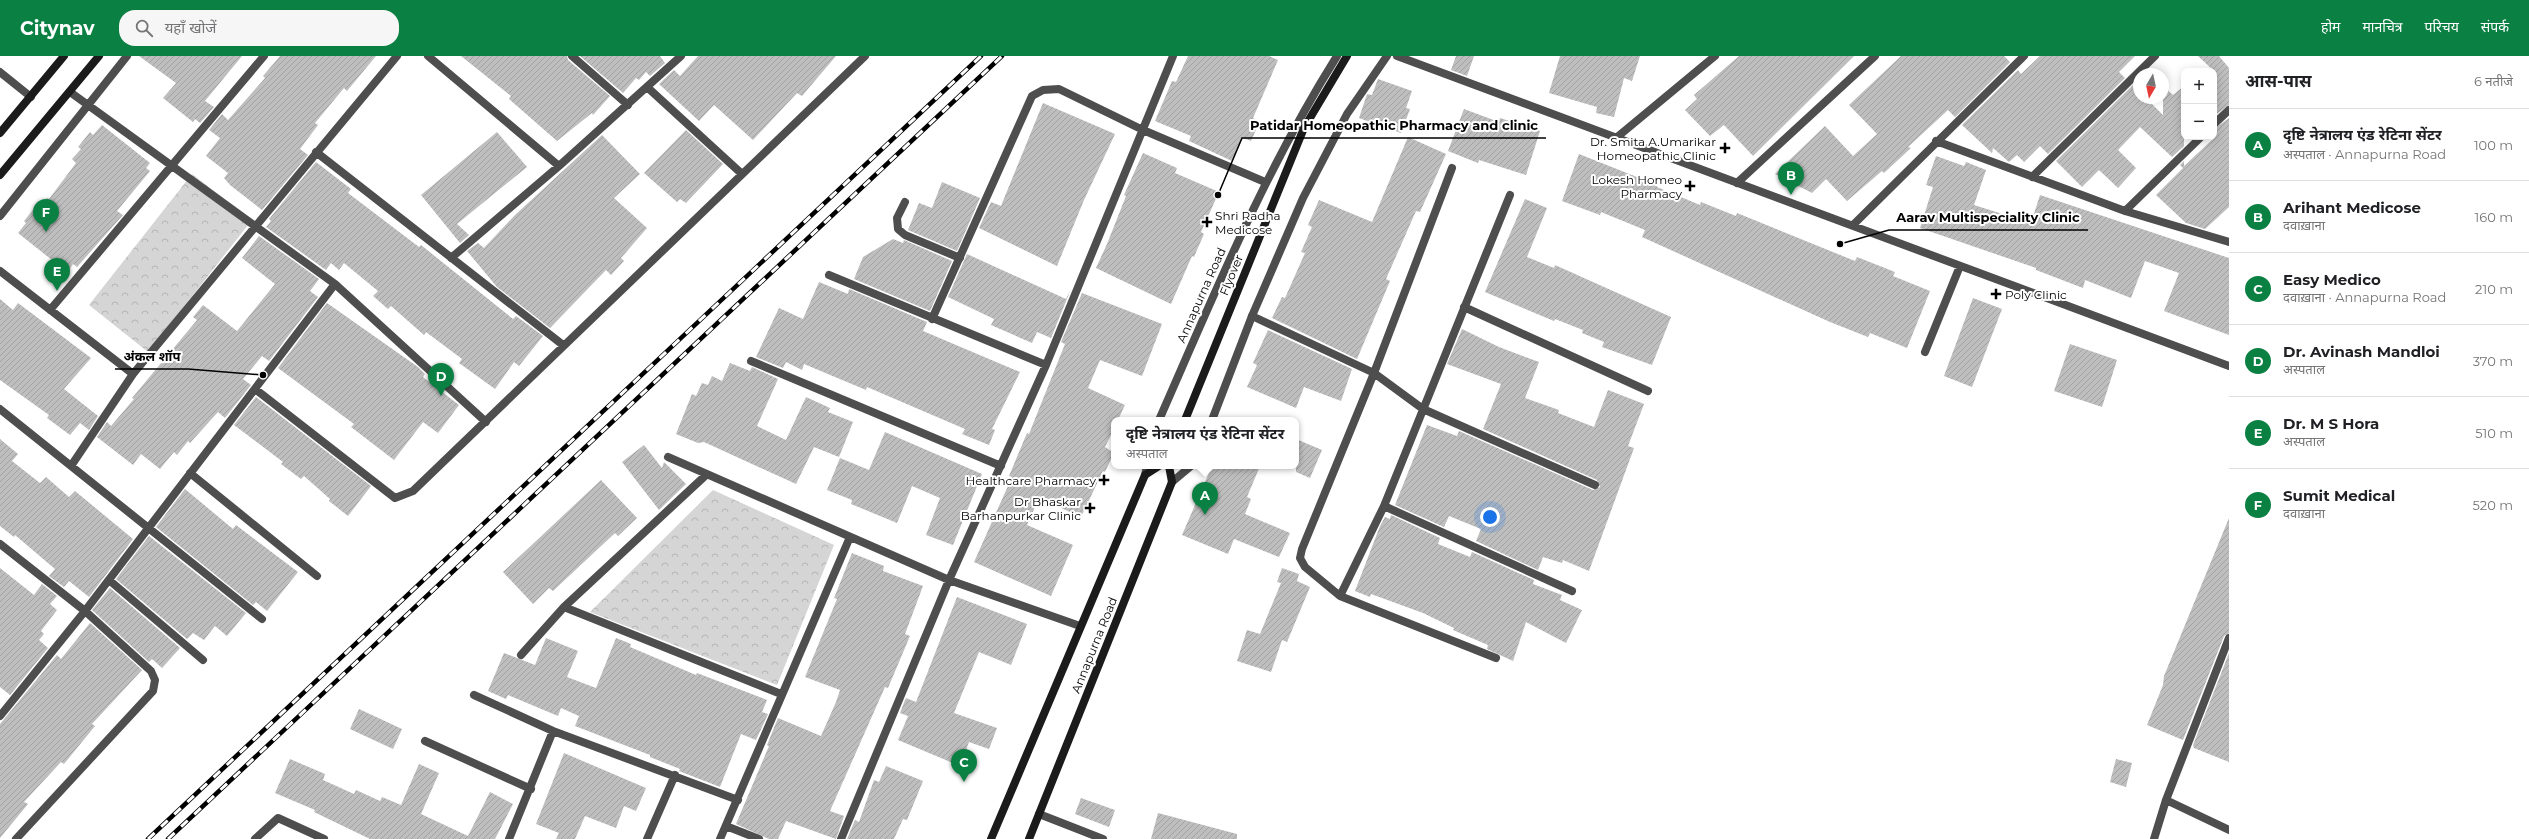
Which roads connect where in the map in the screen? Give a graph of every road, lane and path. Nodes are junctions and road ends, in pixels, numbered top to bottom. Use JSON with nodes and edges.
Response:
{"nodes":[{"id":1,"x":64,"y":56,"type":"edge"},
{"id":2,"x":99,"y":56,"type":"edge"},
{"id":3,"x":127,"y":56,"type":"edge"},
{"id":4,"x":264,"y":56,"type":"edge"},
{"id":5,"x":397,"y":56,"type":"edge"},
{"id":6,"x":428,"y":56,"type":"edge"},
{"id":7,"x":572,"y":56,"type":"edge"},
{"id":8,"x":681,"y":56,"type":"edge"},
{"id":9,"x":865,"y":56,"type":"edge"},
{"id":10,"x":1173,"y":56,"type":"edge"},
{"id":11,"x":1337,"y":56,"type":"edge"},
{"id":12,"x":1347,"y":56,"type":"edge"},
{"id":13,"x":1386,"y":56,"type":"edge"},
{"id":14,"x":1397,"y":56,"type":"edge"},
{"id":15,"x":1715,"y":56,"type":"edge"},
{"id":16,"x":1875,"y":56,"type":"edge"},
{"id":17,"x":2024,"y":56,"type":"edge"},
{"id":18,"x":2155,"y":56,"type":"edge"},
{"id":19,"x":0,"y":72,"type":"edge"},
{"id":20,"x":647,"y":88,"type":"junction"},
{"id":21,"x":70,"y":92,"type":"junction"},
{"id":22,"x":31,"y":96,"type":"junction"},
{"id":23,"x":87,"y":105,"type":"junction"},
{"id":24,"x":628,"y":105,"type":"junction"},
{"id":25,"x":2229,"y":110,"type":"edge"},
{"id":26,"x":2217,"y":121,"type":"edge"},
{"id":27,"x":1143,"y":130,"type":"junction"},
{"id":28,"x":0,"y":133,"type":"edge"},
{"id":29,"x":1616,"y":138,"type":"junction"},
{"id":30,"x":2198,"y":140,"type":"edge"},
{"id":31,"x":1936,"y":141,"type":"junction"},
{"id":32,"x":316,"y":152,"type":"junction"},
{"id":33,"x":172,"y":165,"type":"junction"},
{"id":34,"x":560,"y":166,"type":"junction"},
{"id":35,"x":1452,"y":168,"type":"dead end"},
{"id":36,"x":742,"y":174,"type":"junction"},
{"id":37,"x":0,"y":175,"type":"edge"},
{"id":38,"x":2032,"y":177,"type":"junction"},
{"id":39,"x":1265,"y":182,"type":"junction"},
{"id":40,"x":1737,"y":183,"type":"junction"},
{"id":41,"x":1510,"y":195,"type":"dead end"},
{"id":42,"x":905,"y":202,"type":"dead end"},
{"id":43,"x":2125,"y":211,"type":"junction"},
{"id":44,"x":0,"y":216,"type":"edge"},
{"id":45,"x":255,"y":225,"type":"junction"},
{"id":46,"x":1853,"y":225,"type":"junction"},
{"id":47,"x":2229,"y":242,"type":"edge"},
{"id":48,"x":451,"y":258,"type":"junction"},
{"id":49,"x":960,"y":258,"type":"junction"},
{"id":50,"x":1960,"y":266,"type":"junction"},
{"id":51,"x":0,"y":271,"type":"edge"},
{"id":52,"x":828,"y":275,"type":"dead end"},
{"id":53,"x":335,"y":284,"type":"junction"},
{"id":54,"x":1464,"y":307,"type":"junction"},
{"id":55,"x":50,"y":310,"type":"junction"},
{"id":56,"x":1252,"y":316,"type":"junction"},
{"id":57,"x":932,"y":319,"type":"junction"},
{"id":58,"x":563,"y":345,"type":"junction"},
{"id":59,"x":1925,"y":352,"type":"dead end"},
{"id":60,"x":751,"y":361,"type":"dead end"},
{"id":61,"x":1046,"y":365,"type":"junction"},
{"id":62,"x":2229,"y":366,"type":"edge"},
{"id":63,"x":133,"y":374,"type":"junction"},
{"id":64,"x":1374,"y":374,"type":"junction"},
{"id":65,"x":254,"y":389,"type":"junction"},
{"id":66,"x":1648,"y":391,"type":"dead end"},
{"id":67,"x":0,"y":409,"type":"edge"},
{"id":68,"x":1423,"y":409,"type":"junction"},
{"id":69,"x":1160,"y":417,"type":"edge"},
{"id":70,"x":1186,"y":417,"type":"edge"},
{"id":71,"x":1213,"y":417,"type":"edge"},
{"id":72,"x":486,"y":422,"type":"junction"},
{"id":73,"x":668,"y":457,"type":"dead end"},
{"id":74,"x":71,"y":466,"type":"junction"},
{"id":75,"x":1001,"y":466,"type":"junction"},
{"id":76,"x":1170,"y":469,"type":"edge"},
{"id":77,"x":1187,"y":469,"type":"edge"},
{"id":78,"x":1146,"y":470,"type":"edge"},
{"id":79,"x":190,"y":473,"type":"junction"},
{"id":80,"x":706,"y":475,"type":"junction"},
{"id":81,"x":1172,"y":482,"type":"junction"},
{"id":82,"x":1595,"y":485,"type":"dead end"},
{"id":83,"x":1384,"y":506,"type":"junction"},
{"id":84,"x":149,"y":528,"type":"junction"},
{"id":85,"x":850,"y":537,"type":"junction"},
{"id":86,"x":1,"y":547,"type":"edge"},
{"id":87,"x":317,"y":576,"type":"dead end"},
{"id":88,"x":109,"y":580,"type":"junction"},
{"id":89,"x":949,"y":580,"type":"junction"},
{"id":90,"x":1572,"y":591,"type":"dead end"},
{"id":91,"x":1340,"y":596,"type":"junction"},
{"id":92,"x":564,"y":607,"type":"junction"},
{"id":93,"x":85,"y":611,"type":"junction"},
{"id":94,"x":262,"y":619,"type":"dead end"},
{"id":95,"x":1080,"y":626,"type":"junction"},
{"id":96,"x":2229,"y":638,"type":"edge"},
{"id":97,"x":521,"y":655,"type":"dead end"},
{"id":98,"x":1496,"y":658,"type":"dead end"},
{"id":99,"x":203,"y":660,"type":"dead end"},
{"id":100,"x":781,"y":694,"type":"junction"},
{"id":101,"x":474,"y":696,"type":"dead end"},
{"id":102,"x":0,"y":716,"type":"edge"},
{"id":103,"x":553,"y":730,"type":"junction"},
{"id":104,"x":425,"y":741,"type":"dead end"},
{"id":105,"x":675,"y":775,"type":"junction"},
{"id":106,"x":531,"y":789,"type":"junction"},
{"id":107,"x":738,"y":800,"type":"junction"},
{"id":108,"x":2166,"y":800,"type":"junction"},
{"id":109,"x":1039,"y":814,"type":"junction"},
{"id":110,"x":726,"y":826,"type":"junction"},
{"id":111,"x":2229,"y":830,"type":"edge"},
{"id":112,"x":16,"y":839,"type":"edge"},
{"id":113,"x":255,"y":839,"type":"edge"},
{"id":114,"x":324,"y":839,"type":"edge"},
{"id":115,"x":509,"y":839,"type":"edge"},
{"id":116,"x":647,"y":839,"type":"edge"},
{"id":117,"x":720,"y":839,"type":"edge"},
{"id":118,"x":759,"y":839,"type":"edge"},
{"id":119,"x":841,"y":839,"type":"edge"},
{"id":120,"x":991,"y":839,"type":"edge"},
{"id":121,"x":1029,"y":839,"type":"edge"},
{"id":122,"x":1103,"y":839,"type":"edge"},
{"id":123,"x":2154,"y":839,"type":"edge"}],
"edges":[{"from":1,"to":22,"type":"main road"},
{"from":2,"to":21,"type":"main road"},
{"from":3,"to":23,"type":"street"},
{"from":4,"to":33,"type":"street"},
{"from":5,"to":32,"type":"street"},
{"from":6,"to":34,"type":"street"},
{"from":7,"to":24,"type":"street"},
{"from":8,"to":20,"type":"street"},
{"from":9,"to":36,"type":"street"},
{"from":10,"to":27,"type":"street"},
{"from":11,"to":39,"type":"street","name":"Annapurna Road"},
{"from":12,"to":70,"type":"main road","name":"Flyover"},
{"from":13,"to":56,"type":"street"},
{"from":14,"to":29,"type":"street"},
{"from":15,"to":29,"type":"street"},
{"from":16,"to":40,"type":"street"},
{"from":17,"to":31,"type":"street"},
{"from":18,"to":38,"type":"street"},
{"from":19,"to":22,"type":"street"},
{"from":20,"to":24,"type":"street"},
{"from":20,"to":36,"type":"street"},
{"from":21,"to":23,"type":"street"},
{"from":21,"to":37,"type":"main road"},
{"from":22,"to":28,"type":"main road"},
{"from":23,"to":33,"type":"street"},
{"from":23,"to":44,"type":"street"},
{"from":24,"to":34,"type":"street"},
{"from":25,"to":26,"type":"street"},
{"from":27,"to":39,"type":"street"},
{"from":27,"to":49,"type":"street"},
{"from":27,"to":61,"type":"street"},
{"from":29,"to":40,"type":"street"},
{"from":30,"to":43,"type":"street"},
{"from":31,"to":38,"type":"street"},
{"from":31,"to":46,"type":"street"},
{"from":32,"to":45,"type":"street"},
{"from":32,"to":48,"type":"street"},
{"from":33,"to":45,"type":"street"},
{"from":33,"to":55,"type":"street"},
{"from":34,"to":48,"type":"street"},
{"from":35,"to":64,"type":"street"},
{"from":36,"to":58,"type":"street"},
{"from":38,"to":43,"type":"street"},
{"from":39,"to":69,"type":"street","name":"Annapurna Road"},
{"from":40,"to":46,"type":"street"},
{"from":41,"to":54,"type":"street"},
{"from":42,"to":49,"type":"street"},
{"from":43,"to":47,"type":"street"},
{"from":45,"to":53,"type":"street"},
{"from":45,"to":63,"type":"street"},
{"from":46,"to":50,"type":"street"},
{"from":48,"to":58,"type":"street"},
{"from":49,"to":57,"type":"street"},
{"from":50,"to":59,"type":"street"},
{"from":50,"to":62,"type":"street"},
{"from":51,"to":55,"type":"street"},
{"from":52,"to":57,"type":"street"},
{"from":53,"to":65,"type":"street"},
{"from":53,"to":72,"type":"street"},
{"from":54,"to":66,"type":"street"},
{"from":54,"to":68,"type":"street"},
{"from":55,"to":63,"type":"street"},
{"from":56,"to":64,"type":"street"},
{"from":56,"to":71,"type":"street"},
{"from":57,"to":61,"type":"street"},
{"from":58,"to":72,"type":"street"},
{"from":60,"to":75,"type":"street"},
{"from":61,"to":75,"type":"street"},
{"from":63,"to":74,"type":"street"},
{"from":64,"to":68,"type":"street"},
{"from":64,"to":91,"type":"street"},
{"from":65,"to":72,"type":"street"},
{"from":65,"to":79,"type":"street"},
{"from":67,"to":74,"type":"street"},
{"from":68,"to":82,"type":"street"},
{"from":68,"to":83,"type":"street"},
{"from":73,"to":80,"type":"street"},
{"from":74,"to":84,"type":"street"},
{"from":75,"to":89,"type":"street"},
{"from":76,"to":81,"type":"main road"},
{"from":77,"to":81,"type":"street","name":"Annapurna Road"},
{"from":78,"to":95,"type":"main road","name":"Annapurna Road"},
{"from":79,"to":84,"type":"street"},
{"from":79,"to":87,"type":"street"},
{"from":80,"to":85,"type":"street"},
{"from":80,"to":92,"type":"street"},
{"from":81,"to":109,"type":"main road","name":"Annapurna Road"},
{"from":83,"to":90,"type":"street"},
{"from":83,"to":91,"type":"street"},
{"from":84,"to":88,"type":"street"},
{"from":84,"to":94,"type":"street"},
{"from":85,"to":89,"type":"street"},
{"from":85,"to":100,"type":"street"},
{"from":86,"to":93,"type":"street"},
{"from":88,"to":93,"type":"street"},
{"from":88,"to":99,"type":"street"},
{"from":89,"to":95,"type":"street"},
{"from":89,"to":119,"type":"street"},
{"from":91,"to":98,"type":"street"},
{"from":92,"to":97,"type":"street"},
{"from":92,"to":100,"type":"street"},
{"from":93,"to":102,"type":"street"},
{"from":93,"to":112,"type":"street"},
{"from":95,"to":120,"type":"main road","name":"Annapurna Road"},
{"from":96,"to":108,"type":"street"},
{"from":100,"to":107,"type":"street"},
{"from":101,"to":103,"type":"street"},
{"from":103,"to":105,"type":"street"},
{"from":103,"to":106,"type":"street"},
{"from":104,"to":106,"type":"street"},
{"from":105,"to":107,"type":"street"},
{"from":105,"to":116,"type":"street"},
{"from":106,"to":115,"type":"street"},
{"from":107,"to":110,"type":"street"},
{"from":108,"to":111,"type":"street"},
{"from":108,"to":123,"type":"street"},
{"from":109,"to":121,"type":"main road","name":"Annapurna Road"},
{"from":109,"to":122,"type":"street"},
{"from":110,"to":117,"type":"street"},
{"from":110,"to":118,"type":"street"},
{"from":113,"to":114,"type":"street"}]}
